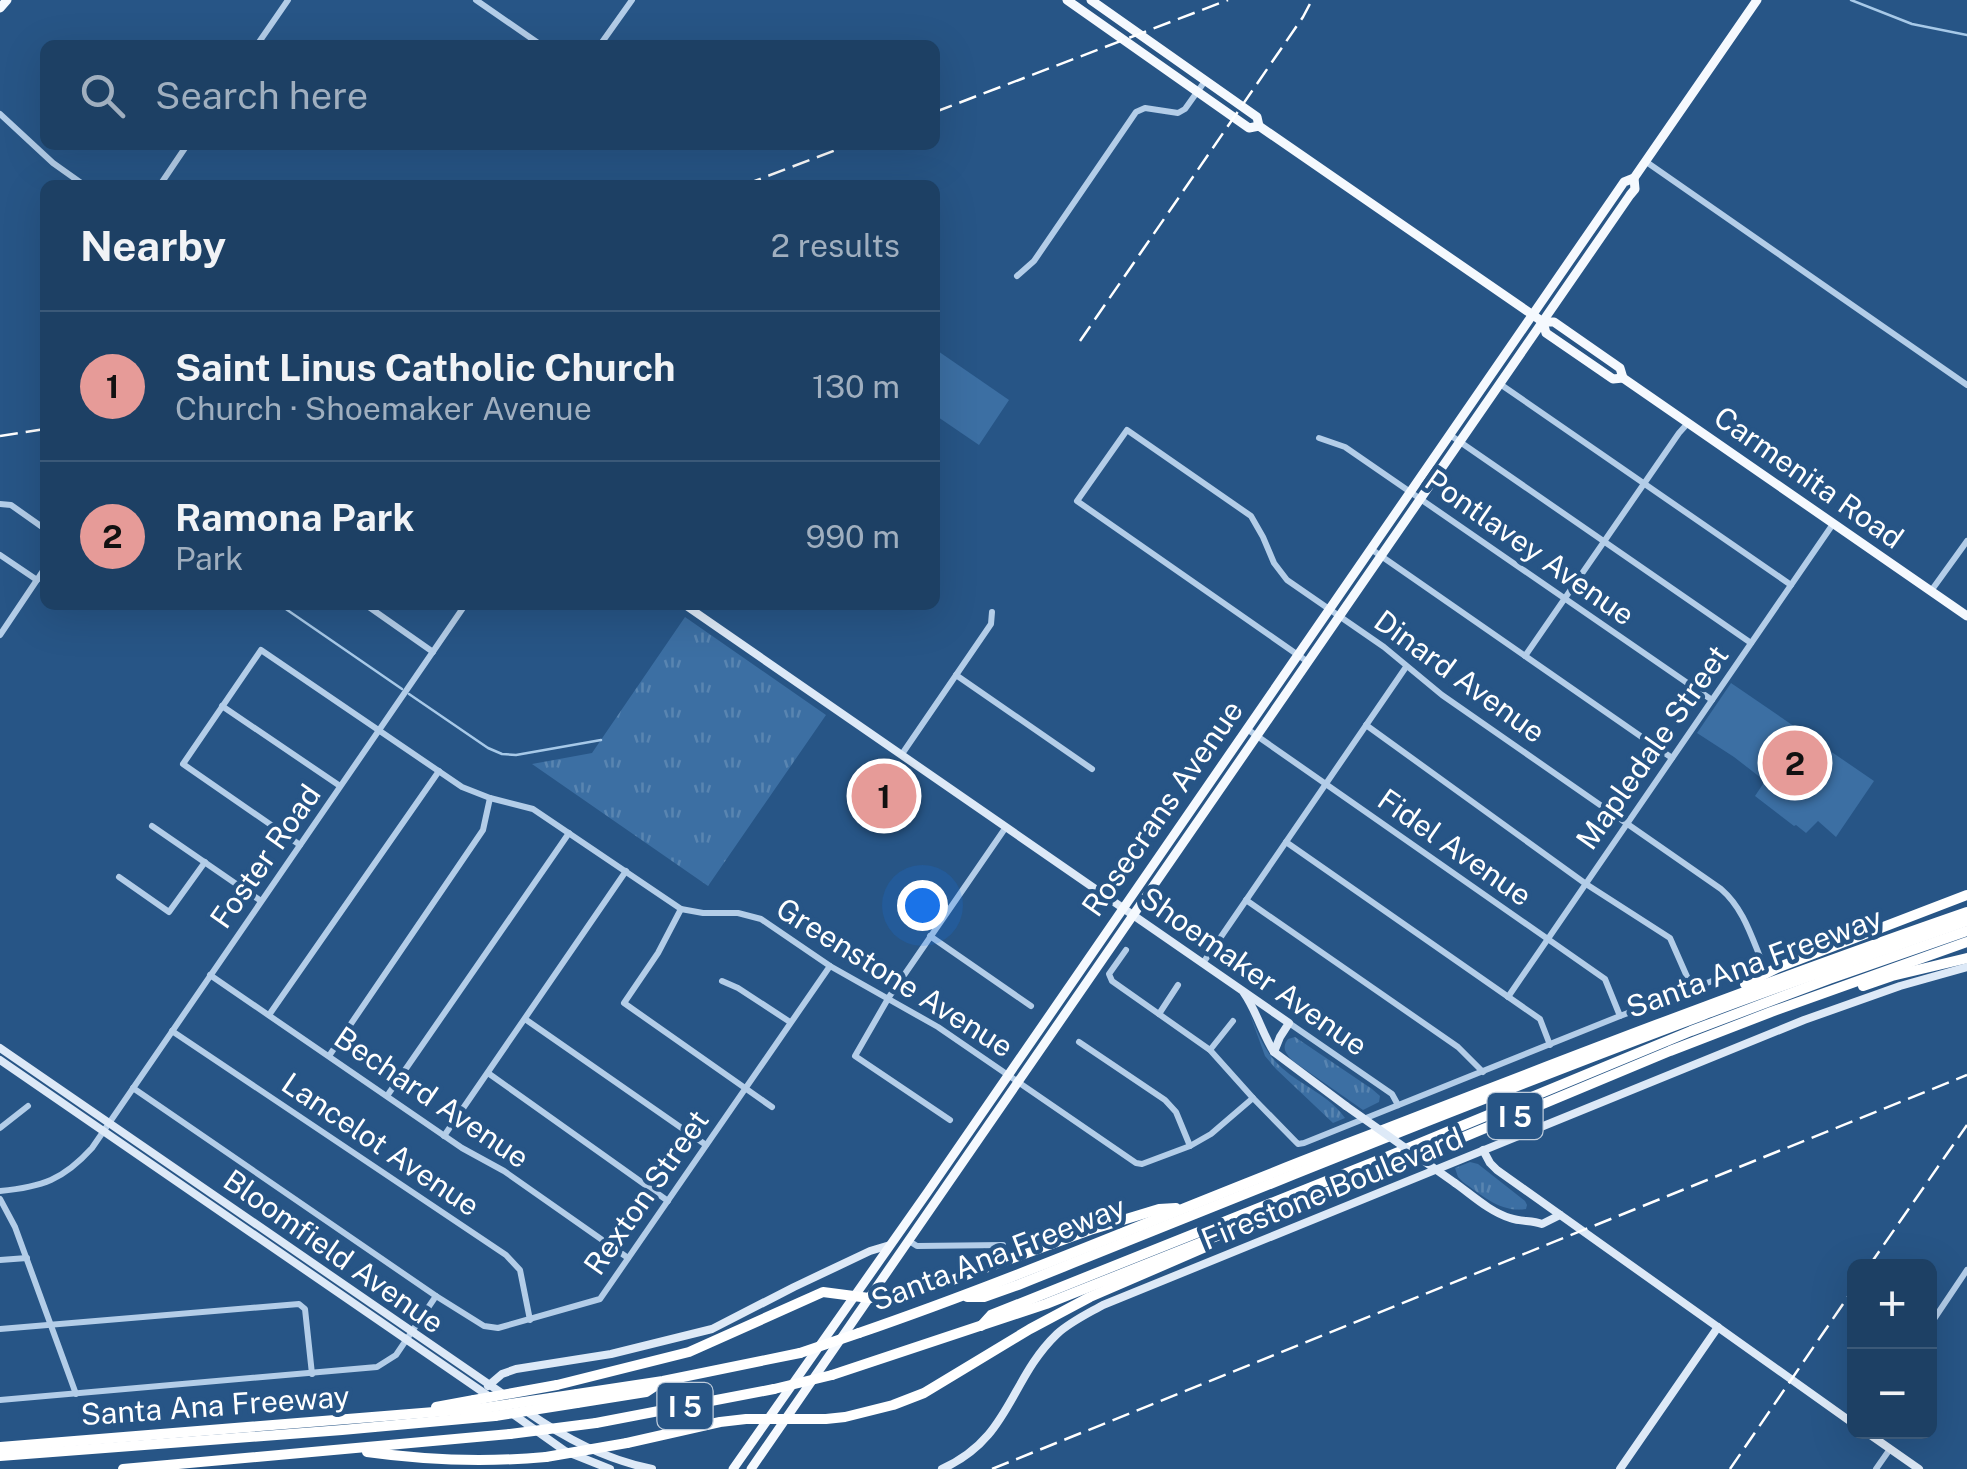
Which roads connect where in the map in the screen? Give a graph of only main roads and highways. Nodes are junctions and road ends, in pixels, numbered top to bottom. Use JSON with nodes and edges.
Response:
{"nodes":[{"id":1,"x":7,"y":0,"type":"edge"},
{"id":2,"x":1067,"y":0,"type":"edge"},
{"id":3,"x":1091,"y":0,"type":"edge"},
{"id":4,"x":1757,"y":0,"type":"edge"},
{"id":5,"x":0,"y":8,"type":"edge"},
{"id":6,"x":1259,"y":126,"type":"junction"},
{"id":7,"x":1634,"y":178,"type":"junction"},
{"id":8,"x":1613,"y":198,"type":"junction"},
{"id":9,"x":1623,"y":206,"type":"junction"},
{"id":10,"x":1533,"y":315,"type":"junction"},
{"id":11,"x":1543,"y":322,"type":"junction"},
{"id":12,"x":1967,"y":616,"type":"edge"},
{"id":13,"x":1176,"y":832,"type":"junction"},
{"id":14,"x":1185,"y":840,"type":"junction"},
{"id":15,"x":1967,"y":895,"type":"edge"},
{"id":16,"x":1967,"y":912,"type":"edge"},
{"id":17,"x":1967,"y":921,"type":"edge"},
{"id":18,"x":1967,"y":931,"type":"edge"},
{"id":19,"x":1967,"y":942,"type":"edge"},
{"id":20,"x":1967,"y":958,"type":"edge"},
{"id":21,"x":1697,"y":1008,"type":"junction"},
{"id":22,"x":1771,"y":1012,"type":"junction"},
{"id":23,"x":972,"y":1126,"type":"junction"},
{"id":24,"x":982,"y":1134,"type":"junction"},
{"id":25,"x":956,"y":1150,"type":"junction"},
{"id":26,"x":967,"y":1156,"type":"junction"},
{"id":27,"x":939,"y":1176,"type":"junction"},
{"id":28,"x":949,"y":1182,"type":"junction"},
{"id":29,"x":1187,"y":1207,"type":"junction"},
{"id":30,"x":1259,"y":1220,"type":"junction"},
{"id":31,"x":961,"y":1297,"type":"junction"},
{"id":32,"x":852,"y":1298,"type":"junction"},
{"id":33,"x":869,"y":1298,"type":"junction"},
{"id":34,"x":980,"y":1327,"type":"junction"},
{"id":35,"x":483,"y":1396,"type":"junction"},
{"id":36,"x":577,"y":1399,"type":"junction"},
{"id":37,"x":786,"y":1419,"type":"junction"},
{"id":38,"x":768,"y":1420,"type":"junction"},
{"id":39,"x":0,"y":1447,"type":"edge"},
{"id":40,"x":352,"y":1450,"type":"junction"},
{"id":41,"x":0,"y":1456,"type":"edge"},
{"id":42,"x":122,"y":1469,"type":"edge"},
{"id":43,"x":733,"y":1469,"type":"edge"},
{"id":44,"x":750,"y":1469,"type":"edge"}],
"edges":[{"from":1,"to":5,"type":"main road"},
{"from":2,"to":6,"type":"main road","name":"Carmenita Road"},
{"from":3,"to":6,"type":"main road","name":"Carmenita Road"},
{"from":4,"to":7,"type":"main road","name":"Rosecrans Avenue"},
{"from":6,"to":10,"type":"main road","name":"Carmenita Road"},
{"from":7,"to":8,"type":"main road","name":"Rosecrans Avenue"},
{"from":7,"to":9,"type":"main road","name":"Rosecrans Avenue"},
{"from":8,"to":9,"type":"main road"},
{"from":8,"to":10,"type":"main road","name":"Rosecrans Avenue"},
{"from":9,"to":11,"type":"main road","name":"Rosecrans Avenue"},
{"from":10,"to":11,"type":"main road","name":"Carmenita Road"},
{"from":10,"to":13,"type":"main road","name":"Rosecrans Avenue"},
{"from":11,"to":12,"type":"main road","name":"Carmenita Road"},
{"from":11,"to":14,"type":"main road","name":"Rosecrans Avenue"},
{"from":13,"to":14,"type":"main road"},
{"from":13,"to":23,"type":"main road","name":"Rosecrans Avenue"},
{"from":14,"to":24,"type":"main road","name":"Rosecrans Avenue"},
{"from":15,"to":21,"type":"highway"},
{"from":16,"to":21,"type":"highway","name":"Santa Ana Freeway","number":"I 5"},
{"from":17,"to":31,"type":"highway"},
{"from":18,"to":34,"type":"highway"},
{"from":19,"to":22,"type":"highway","name":"Santa Ana Freeway","number":"I 5"},
{"from":20,"to":22,"type":"highway"},
{"from":21,"to":29,"type":"highway","name":"Santa Ana Freeway","number":"I 5"},
{"from":22,"to":30,"type":"highway","name":"Santa Ana Freeway","number":"I 5"},
{"from":23,"to":24,"type":"main road"},
{"from":23,"to":25,"type":"main road","name":"Rosecrans Avenue"},
{"from":24,"to":26,"type":"main road","name":"Rosecrans Avenue"},
{"from":25,"to":26,"type":"main road"},
{"from":25,"to":27,"type":"main road","name":"Rosecrans Avenue"},
{"from":26,"to":28,"type":"main road","name":"Rosecrans Avenue"},
{"from":27,"to":28,"type":"main road"},
{"from":27,"to":32,"type":"main road","name":"Rosecrans Avenue"},
{"from":28,"to":33,"type":"main road","name":"Rosecrans Avenue"},
{"from":29,"to":31,"type":"highway","name":"Santa Ana Freeway","number":"I 5"},
{"from":29,"to":33,"type":"highway"},
{"from":30,"to":34,"type":"highway","name":"Santa Ana Freeway","number":"I 5"},
{"from":30,"to":37,"type":"highway"},
{"from":31,"to":36,"type":"highway","name":"Santa Ana Freeway","number":"I 5","bridge":true},
{"from":32,"to":33,"type":"highway"},
{"from":32,"to":35,"type":"highway","bridge":true},
{"from":32,"to":38,"type":"main road","name":"Rosecrans Avenue"},
{"from":33,"to":37,"type":"main road","name":"Rosecrans Avenue"},
{"from":34,"to":40,"type":"highway","name":"Santa Ana Freeway","number":"I 5","bridge":true},
{"from":35,"to":36,"type":"highway","name":"Santa Ana Freeway","number":"I 5","bridge":true},
{"from":35,"to":39,"type":"highway","name":"Santa Ana Freeway","number":"I 5"},
{"from":36,"to":41,"type":"highway","bridge":true},
{"from":37,"to":38,"type":"highway"},
{"from":37,"to":44,"type":"main road","name":"Rosecrans Avenue"},
{"from":38,"to":40,"type":"highway","bridge":true},
{"from":38,"to":43,"type":"main road","name":"Rosecrans Avenue"},
{"from":40,"to":42,"type":"highway","name":"Santa Ana Freeway","number":"I 5"}]}
